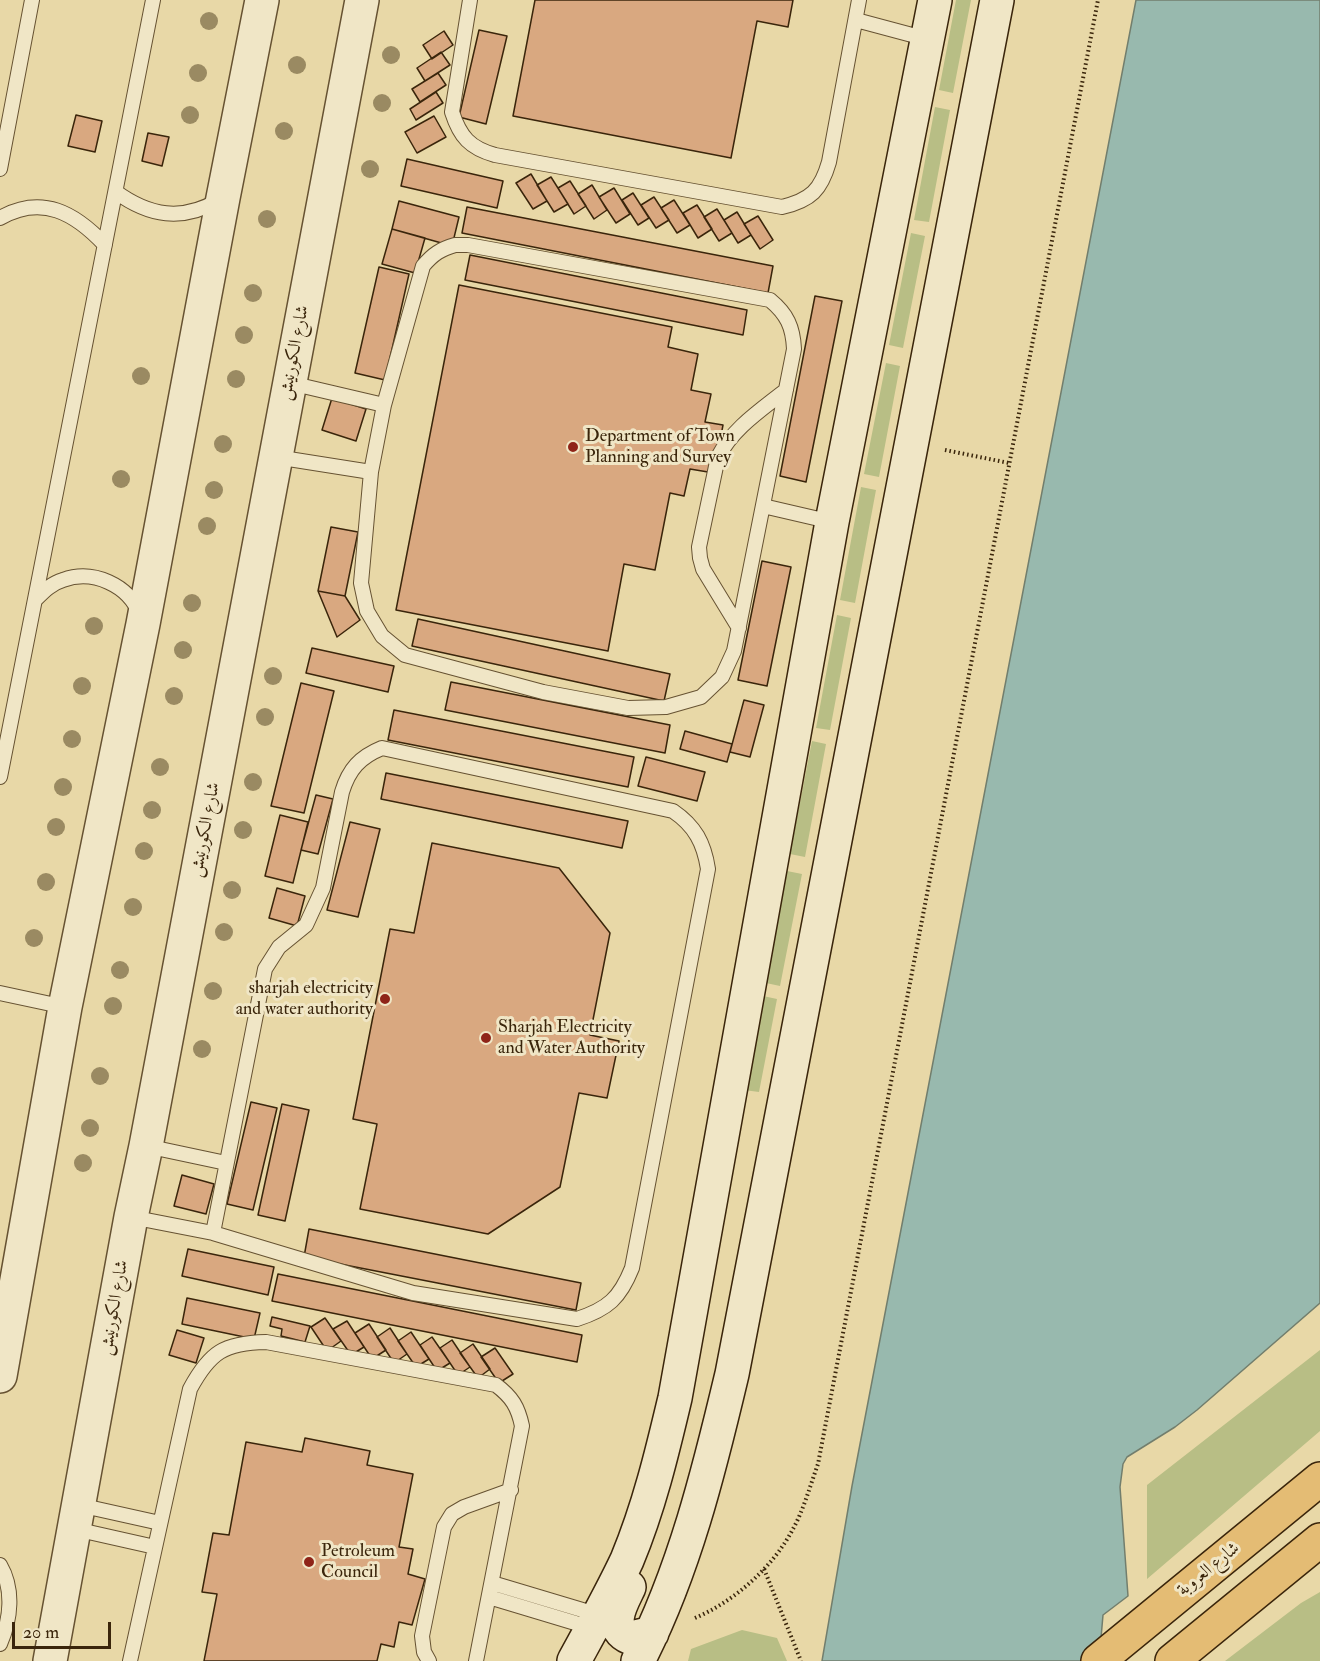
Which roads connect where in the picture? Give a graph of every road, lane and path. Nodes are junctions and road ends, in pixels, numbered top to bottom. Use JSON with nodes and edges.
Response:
{"nodes":[{"id":1,"x":32,"y":0,"type":"edge"},
{"id":2,"x":153,"y":0,"type":"edge"},
{"id":3,"x":262,"y":0,"type":"edge"},
{"id":4,"x":362,"y":0,"type":"edge"},
{"id":5,"x":470,"y":0,"type":"edge"},
{"id":6,"x":859,"y":0,"type":"edge"},
{"id":7,"x":934,"y":0,"type":"edge"},
{"id":8,"x":997,"y":0,"type":"edge"},
{"id":9,"x":1098,"y":0,"type":"edge"},
{"id":10,"x":856,"y":20,"type":"junction"},
{"id":11,"x":927,"y":39,"type":"junction"},
{"id":12,"x":0,"y":169,"type":"edge"},
{"id":13,"x":116,"y":192,"type":"junction"},
{"id":14,"x":223,"y":198,"type":"junction"},
{"id":15,"x":0,"y":218,"type":"edge"},
{"id":16,"x":105,"y":245,"type":"junction"},
{"id":17,"x":290,"y":383,"type":"junction"},
{"id":18,"x":786,"y":390,"type":"junction"},
{"id":19,"x":384,"y":405,"type":"junction"},
{"id":20,"x":950,"y":451,"type":"dead end"},
{"id":21,"x":276,"y":457,"type":"junction"},
{"id":22,"x":1009,"y":463,"type":"junction"},
{"id":23,"x":371,"y":472,"type":"junction"},
{"id":24,"x":763,"y":506,"type":"junction"},
{"id":25,"x":832,"y":522,"type":"junction"},
{"id":26,"x":36,"y":599,"type":"junction"},
{"id":27,"x":143,"y":624,"type":"junction"},
{"id":28,"x":739,"y":628,"type":"junction"},
{"id":29,"x":0,"y":777,"type":"edge"},
{"id":30,"x":0,"y":993,"type":"edge"},
{"id":31,"x":65,"y":1006,"type":"junction"},
{"id":32,"x":146,"y":1146,"type":"junction"},
{"id":33,"x":226,"y":1163,"type":"junction"},
{"id":34,"x":131,"y":1217,"type":"junction"},
{"id":35,"x":213,"y":1233,"type":"junction"},
{"id":36,"x":3,"y":1344,"type":"edge"},
{"id":37,"x":0,"y":1376,"type":"edge"},
{"id":38,"x":666,"y":1439,"type":"junction"},
{"id":39,"x":1320,"y":1479,"type":"edge"},
{"id":40,"x":511,"y":1491,"type":"junction"},
{"id":41,"x":77,"y":1517,"type":"junction"},
{"id":42,"x":160,"y":1523,"type":"junction"},
{"id":43,"x":1320,"y":1540,"type":"edge"},
{"id":44,"x":155,"y":1547,"type":"junction"},
{"id":45,"x":1320,"y":1561,"type":"edge"},
{"id":46,"x":0,"y":1565,"type":"edge"},
{"id":47,"x":764,"y":1569,"type":"junction"},
{"id":48,"x":1279,"y":1573,"type":"junction"},
{"id":49,"x":490,"y":1590,"type":"junction"},
{"id":50,"x":596,"y":1622,"type":"junction"},
{"id":51,"x":0,"y":1644,"type":"edge"},
{"id":52,"x":645,"y":1647,"type":"edge"},
{"id":53,"x":1175,"y":1658,"type":"edge"},
{"id":54,"x":50,"y":1661,"type":"edge"},
{"id":55,"x":130,"y":1661,"type":"edge"},
{"id":56,"x":429,"y":1661,"type":"edge"},
{"id":57,"x":476,"y":1661,"type":"edge"},
{"id":58,"x":574,"y":1661,"type":"edge"},
{"id":59,"x":801,"y":1661,"type":"edge"},
{"id":60,"x":1098,"y":1661,"type":"edge"}],
"edges":[{"from":1,"to":12,"type":"lane"},
{"from":2,"to":13,"type":"lane"},
{"from":3,"to":14,"type":"main road"},
{"from":4,"to":17,"type":"main road","name":"شارع الكورنيش"},
{"from":5,"to":10,"type":"lane"},
{"from":6,"to":10,"type":"lane"},
{"from":7,"to":11,"type":"main road"},
{"from":8,"to":52,"type":"main road"},
{"from":9,"to":22,"type":"path"},
{"from":10,"to":11,"type":"lane"},
{"from":11,"to":25,"type":"main road"},
{"from":13,"to":14,"type":"lane"},
{"from":13,"to":16,"type":"lane"},
{"from":14,"to":27,"type":"main road"},
{"from":15,"to":16,"type":"lane"},
{"from":16,"to":26,"type":"lane"},
{"from":17,"to":19,"type":"lane"},
{"from":17,"to":21,"type":"main road","name":"شارع الكورنيش"},
{"from":18,"to":19,"type":"lane"},
{"from":18,"to":24,"type":"lane"},
{"from":18,"to":28,"type":"lane"},
{"from":19,"to":23,"type":"lane"},
{"from":20,"to":22,"type":"path"},
{"from":21,"to":23,"type":"lane"},
{"from":21,"to":32,"type":"main road","name":"شارع الكورنيش"},
{"from":22,"to":47,"type":"path"},
{"from":23,"to":28,"type":"lane"},
{"from":24,"to":25,"type":"lane"},
{"from":24,"to":28,"type":"lane"},
{"from":25,"to":38,"type":"main road"},
{"from":26,"to":27,"type":"lane"},
{"from":26,"to":29,"type":"lane"},
{"from":27,"to":31,"type":"main road"},
{"from":30,"to":31,"type":"lane"},
{"from":31,"to":36,"type":"main road"},
{"from":32,"to":33,"type":"lane"},
{"from":32,"to":34,"type":"main road","name":"شارع الكورنيش"},
{"from":33,"to":35,"type":"lane"},
{"from":33,"to":35,"type":"lane"},
{"from":34,"to":35,"type":"lane"},
{"from":34,"to":41,"type":"main road","name":"شارع الكورنيش"},
{"from":36,"to":37,"type":"main road"},
{"from":38,"to":50,"type":"main road"},
{"from":38,"to":52,"type":"main road"},
{"from":39,"to":60,"type":"main road","name":"شارع العروبة"},
{"from":40,"to":42,"type":"lane"},
{"from":40,"to":49,"type":"lane"},
{"from":40,"to":56,"type":"lane"},
{"from":41,"to":42,"type":"lane"},
{"from":41,"to":44,"type":"lane"},
{"from":41,"to":54,"type":"main road","name":"شارع الكورنيش"},
{"from":42,"to":44,"type":"lane"},
{"from":43,"to":48,"type":"main road"},
{"from":44,"to":55,"type":"lane"},
{"from":45,"to":48,"type":"main road"},
{"from":46,"to":51,"type":"lane"},
{"from":47,"to":52,"type":"path"},
{"from":47,"to":59,"type":"path"},
{"from":48,"to":53,"type":"main road"},
{"from":49,"to":50,"type":"lane"},
{"from":49,"to":57,"type":"lane"},
{"from":50,"to":58,"type":"main road"}]}
